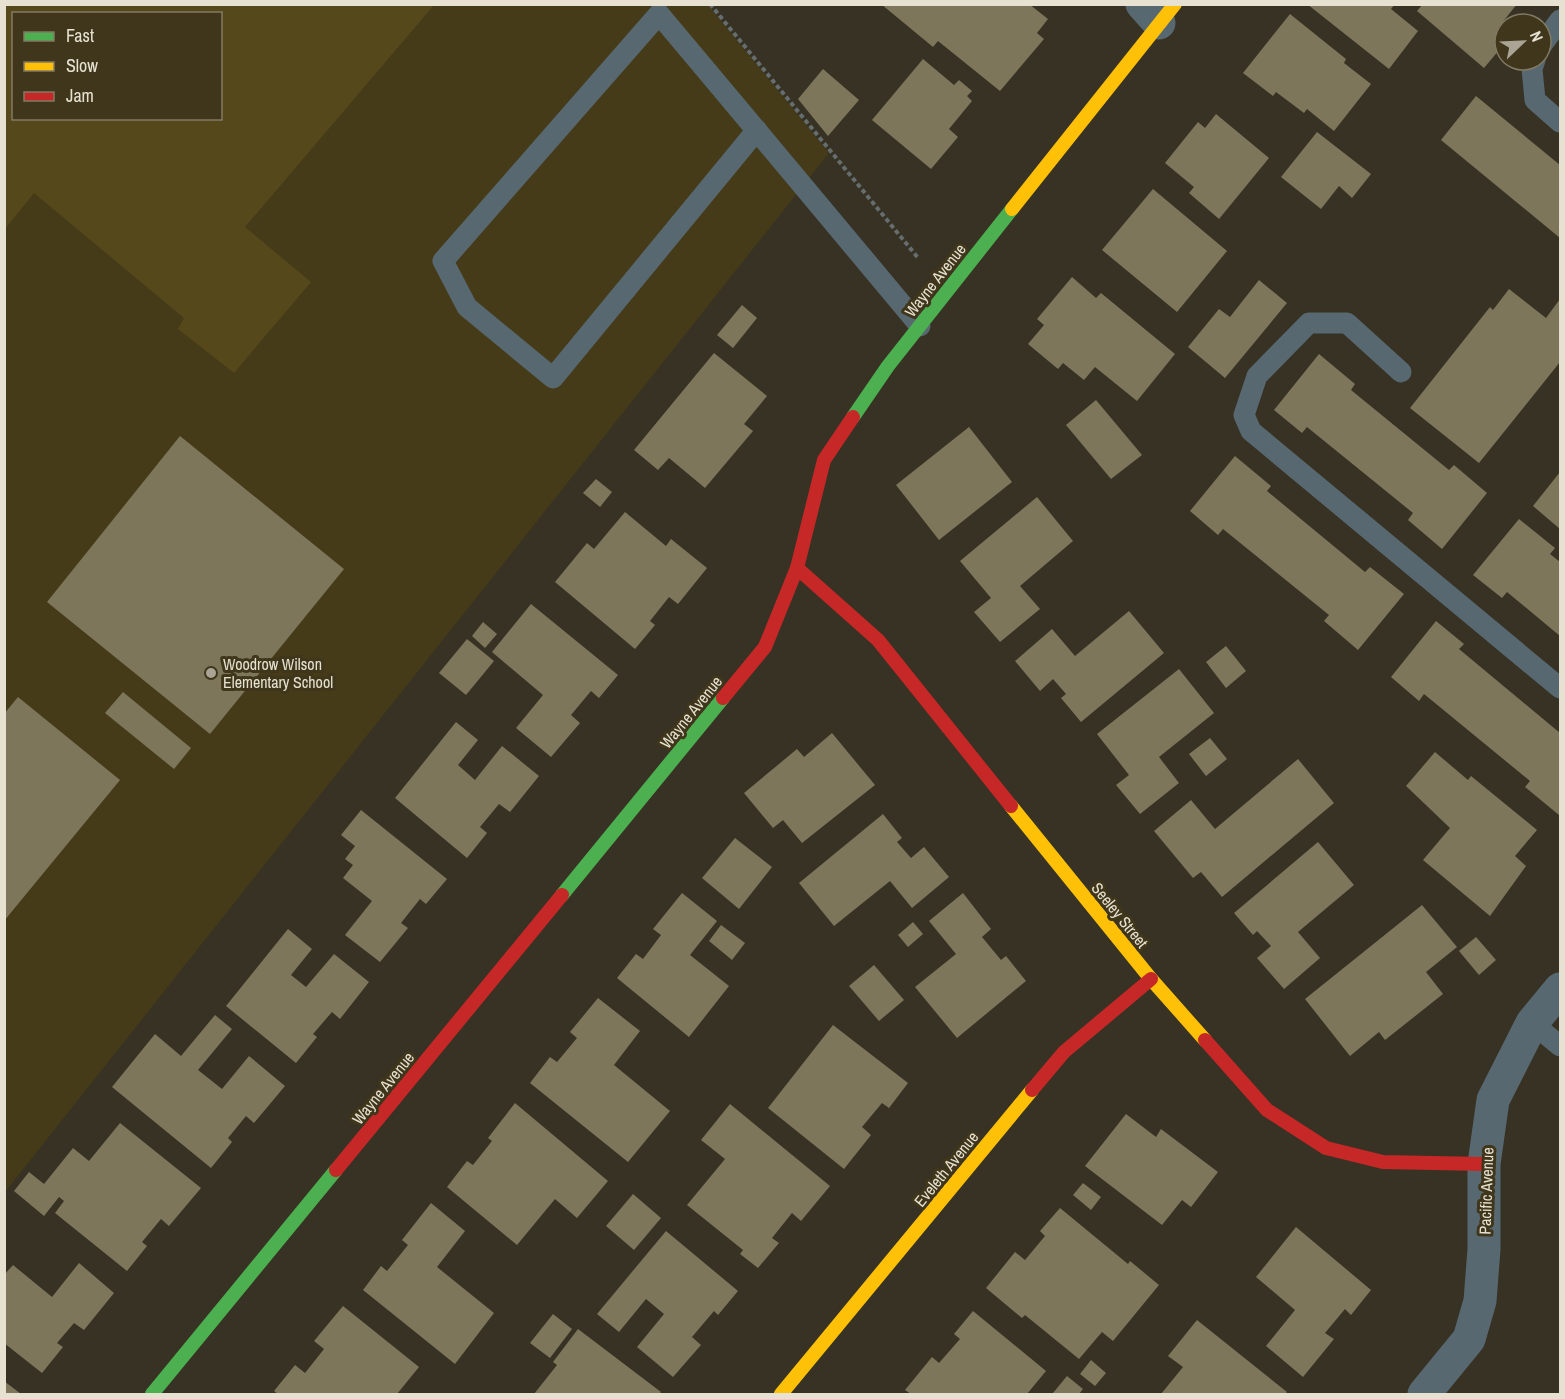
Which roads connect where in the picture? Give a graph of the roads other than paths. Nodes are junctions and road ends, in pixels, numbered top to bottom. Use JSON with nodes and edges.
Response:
{"nodes":[{"id":1,"x":1159,"y":11,"type":"edge"},
{"id":2,"x":1532,"y":72,"type":"edge"},
{"id":3,"x":1560,"y":122,"type":"edge"},
{"id":4,"x":757,"y":130,"type":"junction"},
{"id":5,"x":920,"y":326,"type":"junction"},
{"id":6,"x":1401,"y":372,"type":"dead end"},
{"id":7,"x":797,"y":568,"type":"junction"},
{"id":8,"x":1560,"y":688,"type":"edge"},
{"id":9,"x":1150,"y":979,"type":"junction"},
{"id":10,"x":1560,"y":989,"type":"edge"},
{"id":11,"x":1532,"y":1023,"type":"junction"},
{"id":12,"x":1560,"y":1046,"type":"edge"},
{"id":13,"x":1484,"y":1164,"type":"junction"},
{"id":14,"x":152,"y":1395,"type":"edge"},
{"id":15,"x":781,"y":1395,"type":"edge"},
{"id":16,"x":1424,"y":1395,"type":"edge"}],
"edges":[{"from":1,"to":5,"type":"street","name":"Wayne Avenue"},
{"from":2,"to":3,"type":"lane"},
{"from":4,"to":4,"type":"lane"},
{"from":4,"to":5,"type":"lane"},
{"from":5,"to":7,"type":"street","name":"Wayne Avenue"},
{"from":6,"to":8,"type":"lane"},
{"from":7,"to":9,"type":"street","name":"Seeley Street"},
{"from":7,"to":14,"type":"street","name":"Wayne Avenue"},
{"from":9,"to":13,"type":"street","name":"Seeley Street"},
{"from":9,"to":15,"type":"street","name":"Eveleth Avenue"},
{"from":10,"to":11,"type":"street","name":"Pacific Avenue"},
{"from":11,"to":12,"type":"lane"},
{"from":11,"to":13,"type":"street","name":"Pacific Avenue"},
{"from":13,"to":16,"type":"street","name":"Pacific Avenue"}]}
